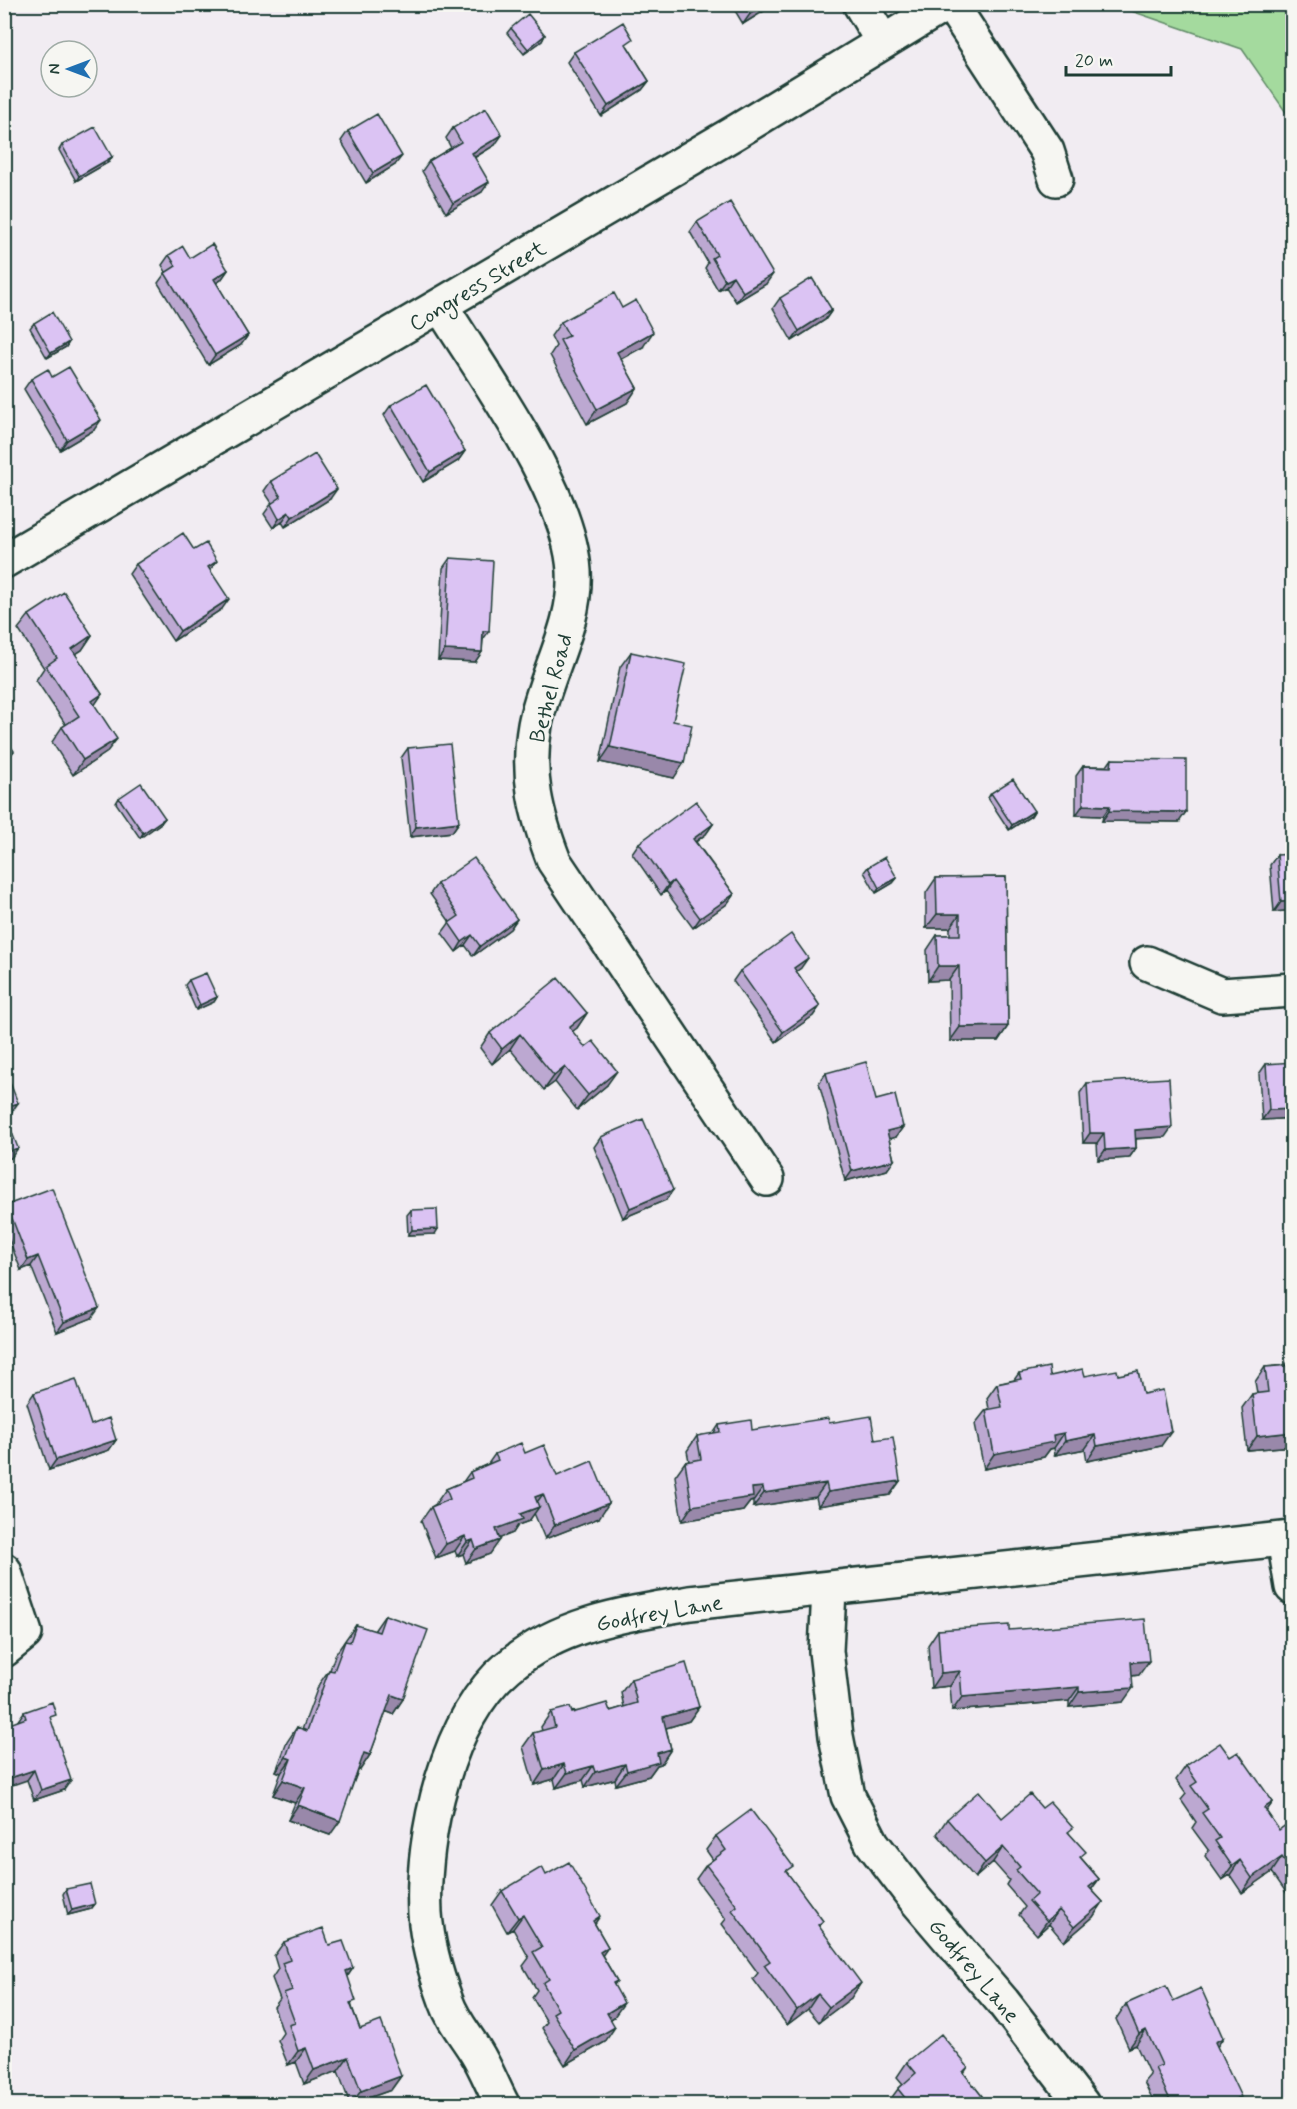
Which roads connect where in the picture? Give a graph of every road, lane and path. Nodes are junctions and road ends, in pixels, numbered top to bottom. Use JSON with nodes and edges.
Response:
{"nodes":[{"id":1,"x":860,"y":4,"type":"edge"},
{"id":2,"x":946,"y":4,"type":"edge"},
{"id":3,"x":951,"y":4,"type":"edge"},
{"id":4,"x":883,"y":42,"type":"junction"},
{"id":5,"x":1056,"y":179,"type":"dead end"},
{"id":6,"x":441,"y":306,"type":"junction"},
{"id":7,"x":4,"y":561,"type":"edge"},
{"id":8,"x":1147,"y":963,"type":"dead end"},
{"id":9,"x":1293,"y":990,"type":"edge"},
{"id":10,"x":767,"y":1179,"type":"dead end"},
{"id":11,"x":1288,"y":1538,"type":"edge"},
{"id":12,"x":4,"y":1570,"type":"edge"},
{"id":13,"x":1293,"y":1587,"type":"edge"},
{"id":14,"x":829,"y":1590,"type":"junction"},
{"id":15,"x":15,"y":1642,"type":"edge"},
{"id":16,"x":502,"y":2104,"type":"edge"},
{"id":17,"x":1082,"y":2104,"type":"edge"}],
"edges":[{"from":1,"to":4,"type":"street"},
{"from":2,"to":4,"type":"street","name":"Congress Street"},
{"from":3,"to":5,"type":"street"},
{"from":4,"to":6,"type":"street","name":"Congress Street"},
{"from":6,"to":7,"type":"street","name":"Congress Street"},
{"from":6,"to":10,"type":"street","name":"Bethel Road"},
{"from":8,"to":9,"type":"street"},
{"from":11,"to":13,"type":"street"},
{"from":11,"to":14,"type":"street","name":"Godfrey Lane"},
{"from":12,"to":15,"type":"street"},
{"from":14,"to":16,"type":"street","name":"Godfrey Lane"},
{"from":14,"to":17,"type":"street","name":"Godfrey Lane"}]}
